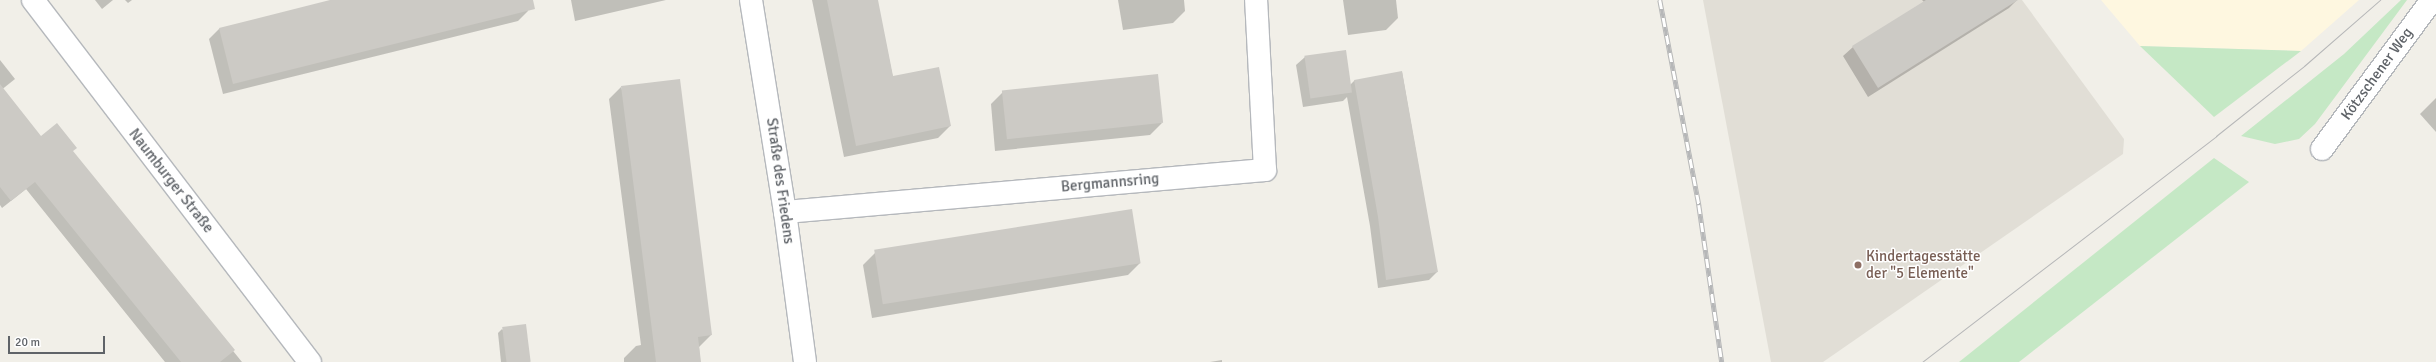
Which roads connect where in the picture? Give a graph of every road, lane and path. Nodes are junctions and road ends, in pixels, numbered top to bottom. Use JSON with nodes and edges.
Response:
{"nodes":[{"id":1,"x":32,"y":0,"type":"edge"},
{"id":2,"x":751,"y":0,"type":"edge"},
{"id":3,"x":1256,"y":0,"type":"edge"},
{"id":4,"x":2432,"y":0,"type":"edge"},
{"id":5,"x":2322,"y":149,"type":"dead end"},
{"id":6,"x":785,"y":212,"type":"junction"},
{"id":7,"x":310,"y":362,"type":"edge"},
{"id":8,"x":805,"y":362,"type":"edge"}],
"edges":[{"from":1,"to":7,"type":"street","name":"Naumburger Straße"},
{"from":2,"to":6,"type":"street","name":"Straße des Friedens"},
{"from":3,"to":6,"type":"street","name":"Bergmannsring"},
{"from":4,"to":5,"type":"street","name":"Kötzschener Weg"},
{"from":6,"to":8,"type":"street","name":"Straße des Friedens"}]}
